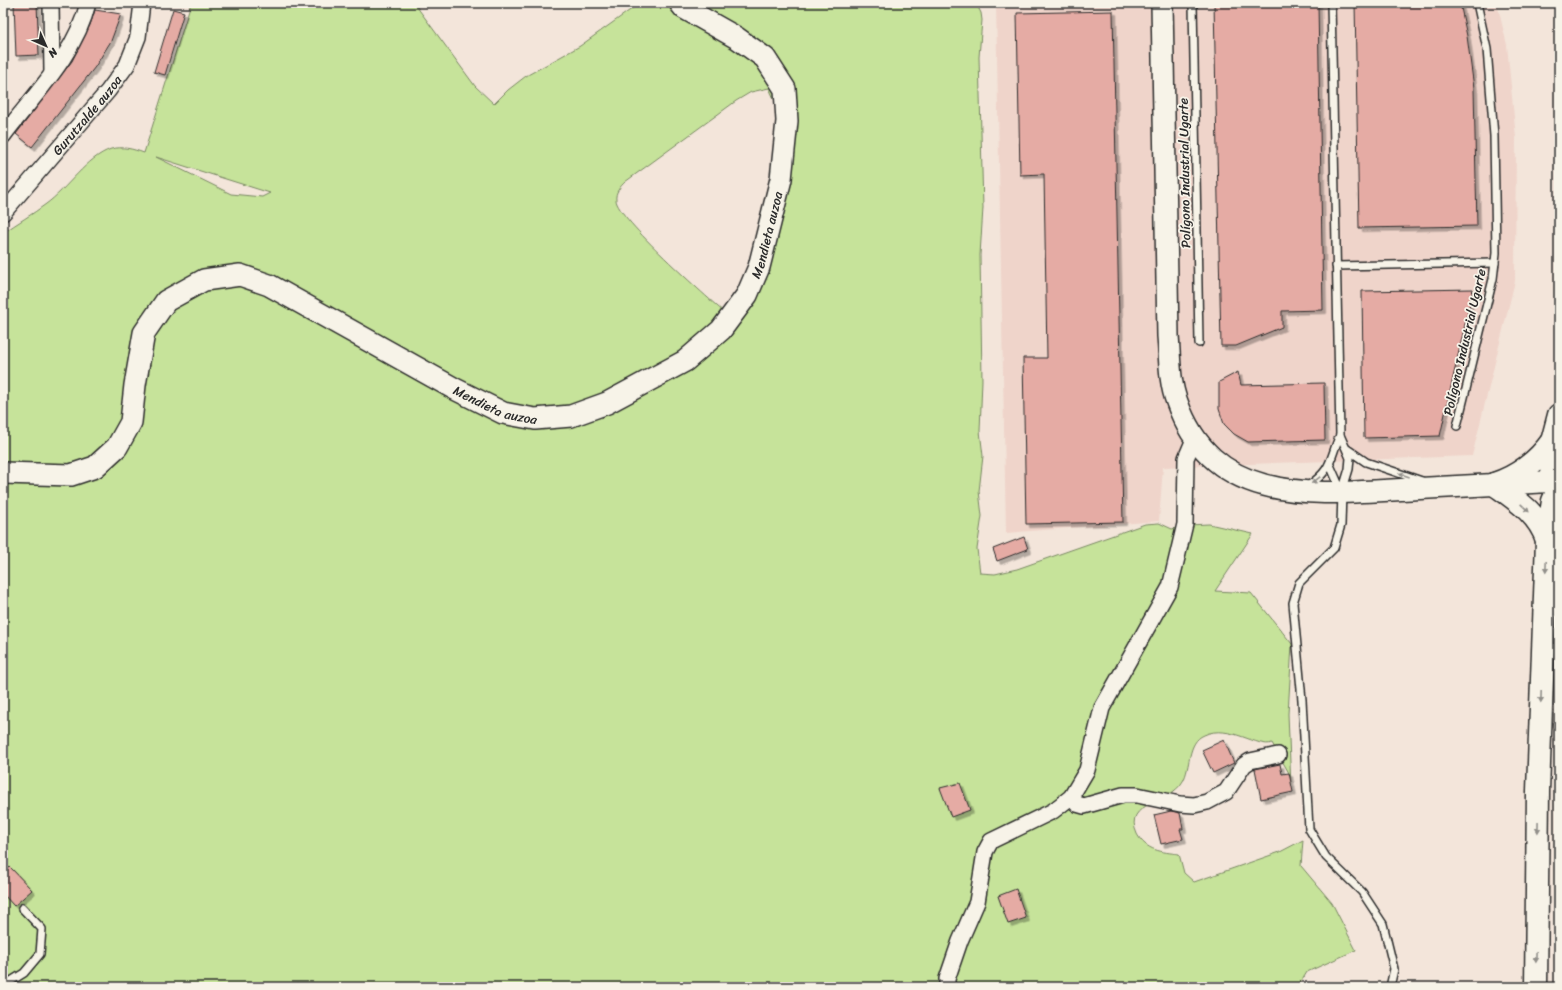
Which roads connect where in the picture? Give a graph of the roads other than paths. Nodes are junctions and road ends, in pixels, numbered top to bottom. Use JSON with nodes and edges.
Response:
{"nodes":[{"id":1,"x":51,"y":3,"type":"edge"},
{"id":2,"x":88,"y":3,"type":"edge"},
{"id":3,"x":142,"y":3,"type":"edge"},
{"id":4,"x":680,"y":3,"type":"edge"},
{"id":5,"x":1162,"y":3,"type":"edge"},
{"id":6,"x":1193,"y":3,"type":"edge"},
{"id":7,"x":1330,"y":3,"type":"edge"},
{"id":8,"x":1477,"y":3,"type":"edge"},
{"id":9,"x":52,"y":72,"type":"junction"},
{"id":10,"x":3,"y":136,"type":"edge"},
{"id":11,"x":3,"y":213,"type":"edge"},
{"id":12,"x":1495,"y":263,"type":"junction"},
{"id":13,"x":1336,"y":266,"type":"junction"},
{"id":14,"x":1199,"y":343,"type":"dead end"},
{"id":15,"x":1559,"y":415,"type":"edge"},
{"id":16,"x":1457,"y":426,"type":"dead end"},
{"id":17,"x":1340,"y":435,"type":"junction"},
{"id":18,"x":1195,"y":437,"type":"junction"},
{"id":19,"x":1552,"y":441,"type":"junction"},
{"id":20,"x":1347,"y":448,"type":"junction"},
{"id":21,"x":1330,"y":465,"type":"junction"},
{"id":22,"x":3,"y":473,"type":"edge"},
{"id":23,"x":1559,"y":477,"type":"edge"},
{"id":24,"x":1559,"y":481,"type":"edge"},
{"id":25,"x":1494,"y":484,"type":"junction"},
{"id":26,"x":1441,"y":488,"type":"junction"},
{"id":27,"x":1559,"y":488,"type":"edge"},
{"id":28,"x":1300,"y":492,"type":"junction"},
{"id":29,"x":1342,"y":492,"type":"junction"},
{"id":30,"x":1547,"y":540,"type":"junction"},
{"id":31,"x":1278,"y":755,"type":"dead end"},
{"id":32,"x":1071,"y":797,"type":"junction"},
{"id":33,"x":22,"y":908,"type":"dead end"},
{"id":34,"x":3,"y":986,"type":"edge"},
{"id":35,"x":947,"y":987,"type":"edge"},
{"id":36,"x":1390,"y":987,"type":"edge"},
{"id":37,"x":1536,"y":987,"type":"edge"}],
"edges":[{"from":1,"to":9,"type":"street"},
{"from":2,"to":9,"type":"street"},
{"from":3,"to":11,"type":"street","name":"Gurutzalde auzoa"},
{"from":4,"to":22,"type":"street","name":"Mendieta auzoa"},
{"from":5,"to":18,"type":"street"},
{"from":6,"to":14,"type":"lane","name":"Polígono Industrial Ugarte"},
{"from":7,"to":13,"type":"lane"},
{"from":8,"to":12,"type":"lane","name":"Polígono Industrial Ugarte"},
{"from":9,"to":10,"type":"street"},
{"from":12,"to":13,"type":"lane","name":"Polígono Industrial Ugarte"},
{"from":12,"to":16,"type":"lane","name":"Polígono Industrial Ugarte"},
{"from":13,"to":17,"type":"lane"},
{"from":15,"to":19,"type":"main road"},
{"from":17,"to":20,"type":"lane"},
{"from":17,"to":21,"type":"lane"},
{"from":18,"to":28,"type":"street"},
{"from":18,"to":32,"type":"street"},
{"from":19,"to":23,"type":"main road"},
{"from":19,"to":25,"type":"main road"},
{"from":26,"to":20,"type":"lane","one_way":true},
{"from":20,"to":29,"type":"lane"},
{"from":21,"to":28,"type":"lane","one_way":true},
{"from":21,"to":29,"type":"lane"},
{"from":24,"to":25,"type":"street"},
{"from":25,"to":26,"type":"street"},
{"from":25,"to":30,"type":"main road","one_way":true},
{"from":26,"to":29,"type":"street"},
{"from":27,"to":30,"type":"main road"},
{"from":28,"to":29,"type":"street"},
{"from":29,"to":36,"type":"lane"},
{"from":30,"to":37,"type":"main road","one_way":true},
{"from":31,"to":32,"type":"street"},
{"from":32,"to":35,"type":"street"},
{"from":33,"to":34,"type":"lane"}]}
